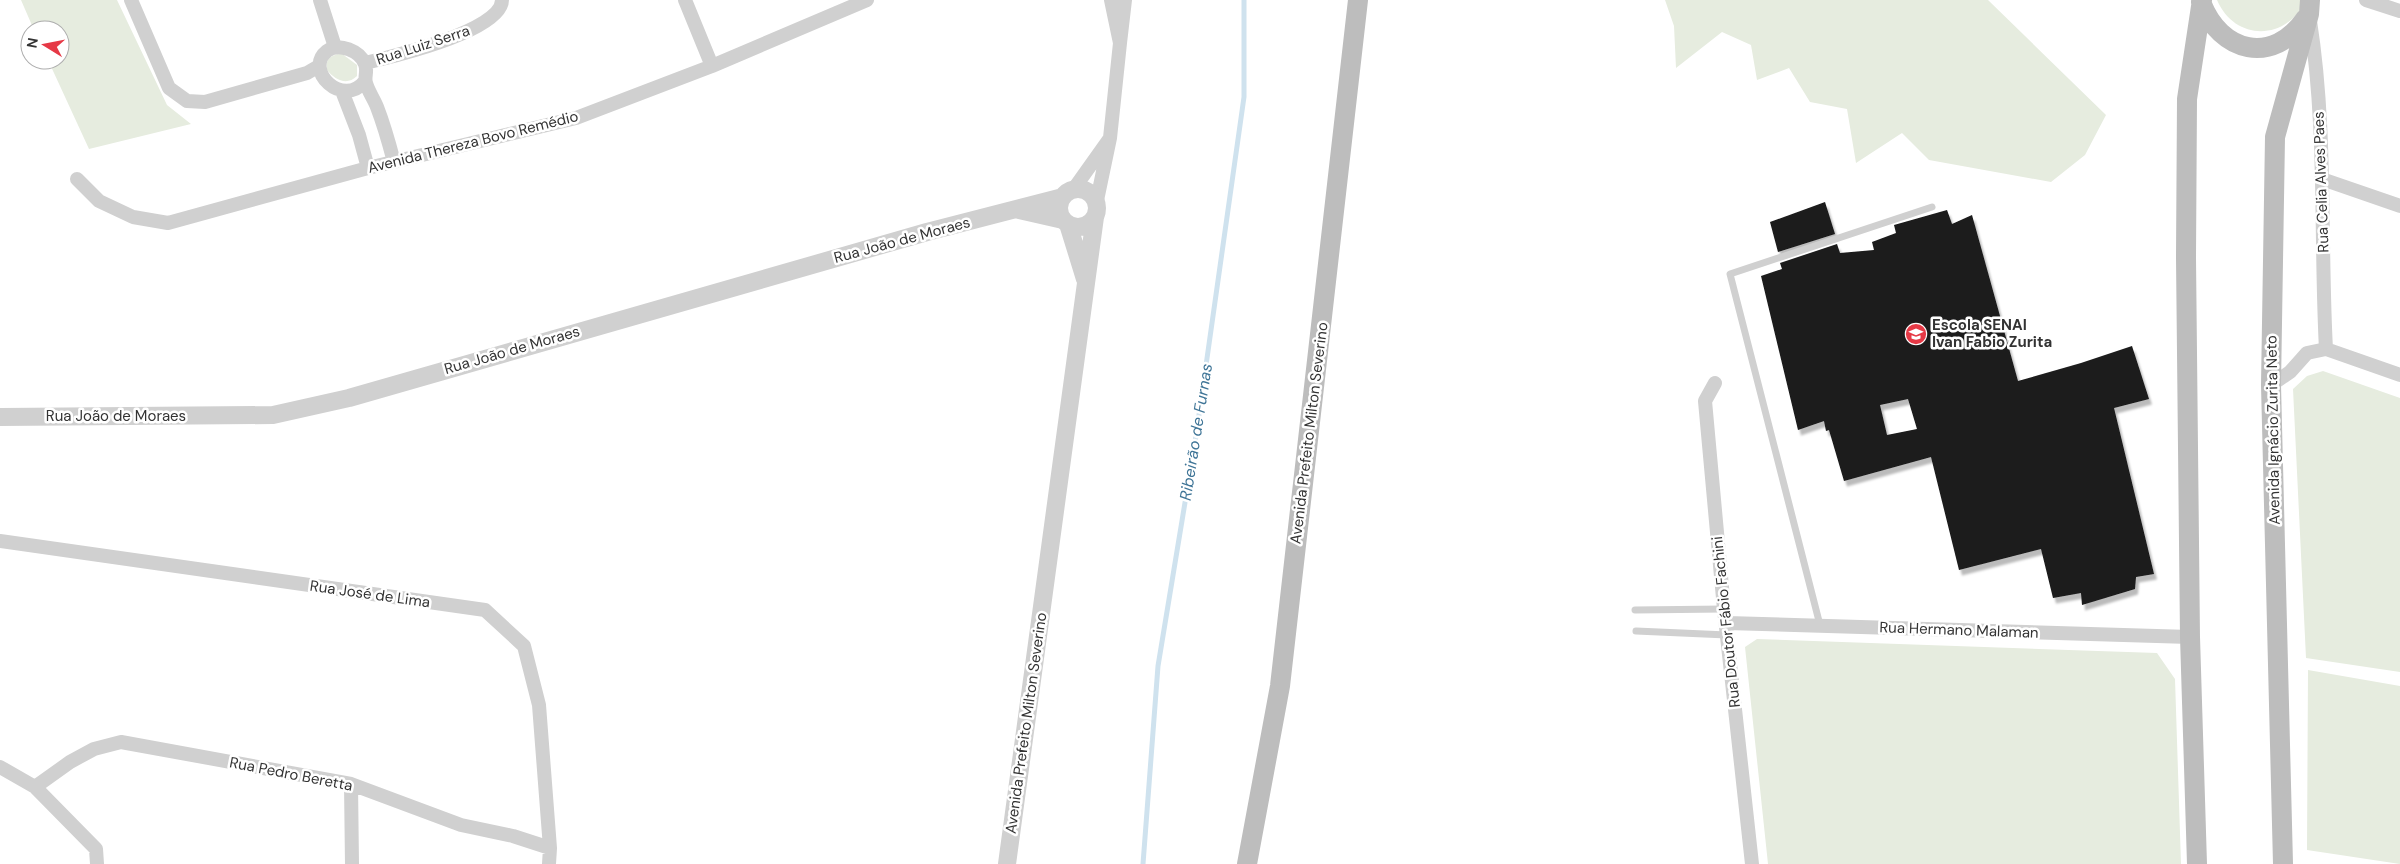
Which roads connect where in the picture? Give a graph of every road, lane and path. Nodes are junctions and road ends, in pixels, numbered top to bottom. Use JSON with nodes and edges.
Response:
{"nodes":[{"id":1,"x":130,"y":0,"type":"edge"},
{"id":2,"x":320,"y":0,"type":"edge"},
{"id":3,"x":685,"y":0,"type":"edge"},
{"id":4,"x":867,"y":0,"type":"edge"},
{"id":5,"x":1112,"y":0,"type":"edge"},
{"id":6,"x":1125,"y":0,"type":"edge"},
{"id":7,"x":1358,"y":0,"type":"edge"},
{"id":8,"x":2366,"y":0,"type":"edge"},
{"id":9,"x":2202,"y":1,"type":"edge"},
{"id":10,"x":502,"y":2,"type":"edge"},
{"id":11,"x":2310,"y":7,"type":"edge"},
{"id":12,"x":2400,"y":10,"type":"edge"},
{"id":13,"x":1120,"y":42,"type":"junction"},
{"id":14,"x":335,"y":47,"type":"junction"},
{"id":15,"x":365,"y":63,"type":"junction"},
{"id":16,"x":319,"y":66,"type":"junction"},
{"id":17,"x":712,"y":66,"type":"junction"},
{"id":18,"x":365,"y":81,"type":"junction"},
{"id":19,"x":342,"y":92,"type":"junction"},
{"id":20,"x":1110,"y":138,"type":"junction"},
{"id":21,"x":394,"y":162,"type":"junction"},
{"id":22,"x":368,"y":168,"type":"junction"},
{"id":23,"x":77,"y":179,"type":"dead end"},
{"id":24,"x":2322,"y":179,"type":"junction"},
{"id":25,"x":1068,"y":194,"type":"junction"},
{"id":26,"x":2400,"y":206,"type":"edge"},
{"id":27,"x":1932,"y":207,"type":"dead end"},
{"id":28,"x":1014,"y":209,"type":"junction"},
{"id":29,"x":1095,"y":211,"type":"junction"},
{"id":30,"x":1065,"y":222,"type":"junction"},
{"id":31,"x":1086,"y":284,"type":"junction"},
{"id":32,"x":2326,"y":349,"type":"junction"},
{"id":33,"x":2400,"y":376,"type":"edge"},
{"id":34,"x":1714,"y":383,"type":"dead end"},
{"id":35,"x":2271,"y":384,"type":"junction"},
{"id":36,"x":0,"y":417,"type":"edge"},
{"id":37,"x":0,"y":541,"type":"edge"},
{"id":38,"x":1635,"y":610,"type":"dead end"},
{"id":39,"x":1726,"y":622,"type":"junction"},
{"id":40,"x":1820,"y":625,"type":"junction"},
{"id":41,"x":1636,"y":631,"type":"dead end"},
{"id":42,"x":2190,"y":637,"type":"junction"},
{"id":43,"x":0,"y":767,"type":"edge"},
{"id":44,"x":351,"y":784,"type":"junction"},
{"id":45,"x":35,"y":786,"type":"junction"},
{"id":46,"x":550,"y":848,"type":"junction"},
{"id":47,"x":97,"y":864,"type":"edge"},
{"id":48,"x":352,"y":864,"type":"edge"},
{"id":49,"x":549,"y":864,"type":"edge"},
{"id":50,"x":1007,"y":864,"type":"edge"},
{"id":51,"x":1247,"y":864,"type":"edge"},
{"id":52,"x":1752,"y":864,"type":"edge"},
{"id":53,"x":2197,"y":864,"type":"edge"},
{"id":54,"x":2283,"y":864,"type":"edge"}],
"edges":[{"from":1,"to":16,"type":"street"},
{"from":2,"to":14,"type":"street"},
{"from":3,"to":17,"type":"street"},
{"from":4,"to":17,"type":"street","name":"Avenida Thereza Bovo Remédio"},
{"from":5,"to":13,"type":"street","name":"Avenida Prefeito Milton Severino"},
{"from":6,"to":13,"type":"street","name":"Avenida Prefeito Milton Severino"},
{"from":7,"to":51,"type":"main road","name":"Avenida Prefeito Milton Severino"},
{"from":8,"to":12,"type":"street"},
{"from":9,"to":11,"type":"main road"},
{"from":9,"to":42,"type":"main road"},
{"from":10,"to":15,"type":"street","name":"Rua Luiz Serra"},
{"from":11,"to":24,"type":"street","name":"Rua Celia Alves Paes"},
{"from":11,"to":35,"type":"main road","name":"Avenida Ignácio Zurita Neto"},
{"from":13,"to":20,"type":"street","name":"Avenida Prefeito Milton Severino"},
{"from":14,"to":15,"type":"street"},
{"from":14,"to":16,"type":"street"},
{"from":15,"to":18,"type":"street"},
{"from":16,"to":19,"type":"street"},
{"from":17,"to":21,"type":"street","name":"Avenida Thereza Bovo Remédio"},
{"from":18,"to":19,"type":"street"},
{"from":18,"to":21,"type":"street"},
{"from":19,"to":22,"type":"street"},
{"from":20,"to":25,"type":"street","name":"Avenida Prefeito Milton Severino"},
{"from":20,"to":29,"type":"street","name":"Avenida Prefeito Milton Severino"},
{"from":21,"to":22,"type":"street","name":"Avenida Thereza Bovo Remédio"},
{"from":22,"to":23,"type":"street","name":"Avenida Thereza Bovo Remédio"},
{"from":24,"to":26,"type":"street"},
{"from":24,"to":32,"type":"street","name":"Rua Celia Alves Paes"},
{"from":25,"to":28,"type":"street","name":"Rua João de Moraes"},
{"from":25,"to":29,"type":"street"},
{"from":25,"to":30,"type":"street","name":"Avenida Prefeito Milton Severino"},
{"from":27,"to":40,"type":"lane"},
{"from":28,"to":30,"type":"street","name":"Rua João de Moraes"},
{"from":28,"to":36,"type":"street","name":"Rua João de Moraes"},
{"from":29,"to":30,"type":"street"},
{"from":29,"to":31,"type":"street","name":"Avenida Prefeito Milton Severino"},
{"from":30,"to":31,"type":"street","name":"Avenida Prefeito Milton Severino"},
{"from":31,"to":50,"type":"street","name":"Avenida Prefeito Milton Severino"},
{"from":32,"to":33,"type":"street"},
{"from":32,"to":35,"type":"street"},
{"from":34,"to":39,"type":"street","name":"Rua Doutor Fábio Fachini"},
{"from":35,"to":54,"type":"main road","name":"Avenida Ignácio Zurita Neto"},
{"from":37,"to":46,"type":"street","name":"Rua José de Lima"},
{"from":38,"to":39,"type":"lane"},
{"from":39,"to":40,"type":"street","name":"Rua Hermano Malaman"},
{"from":39,"to":41,"type":"lane"},
{"from":39,"to":52,"type":"street","name":"Rua Doutor Fábio Fachini"},
{"from":40,"to":42,"type":"street","name":"Rua Hermano Malaman"},
{"from":42,"to":53,"type":"main road"},
{"from":43,"to":45,"type":"street"},
{"from":44,"to":45,"type":"street","name":"Rua Pedro Beretta"},
{"from":44,"to":46,"type":"street","name":"Rua Pedro Beretta"},
{"from":44,"to":48,"type":"street"},
{"from":45,"to":47,"type":"street"},
{"from":46,"to":49,"type":"street","name":"Rua José de Lima"}]}
